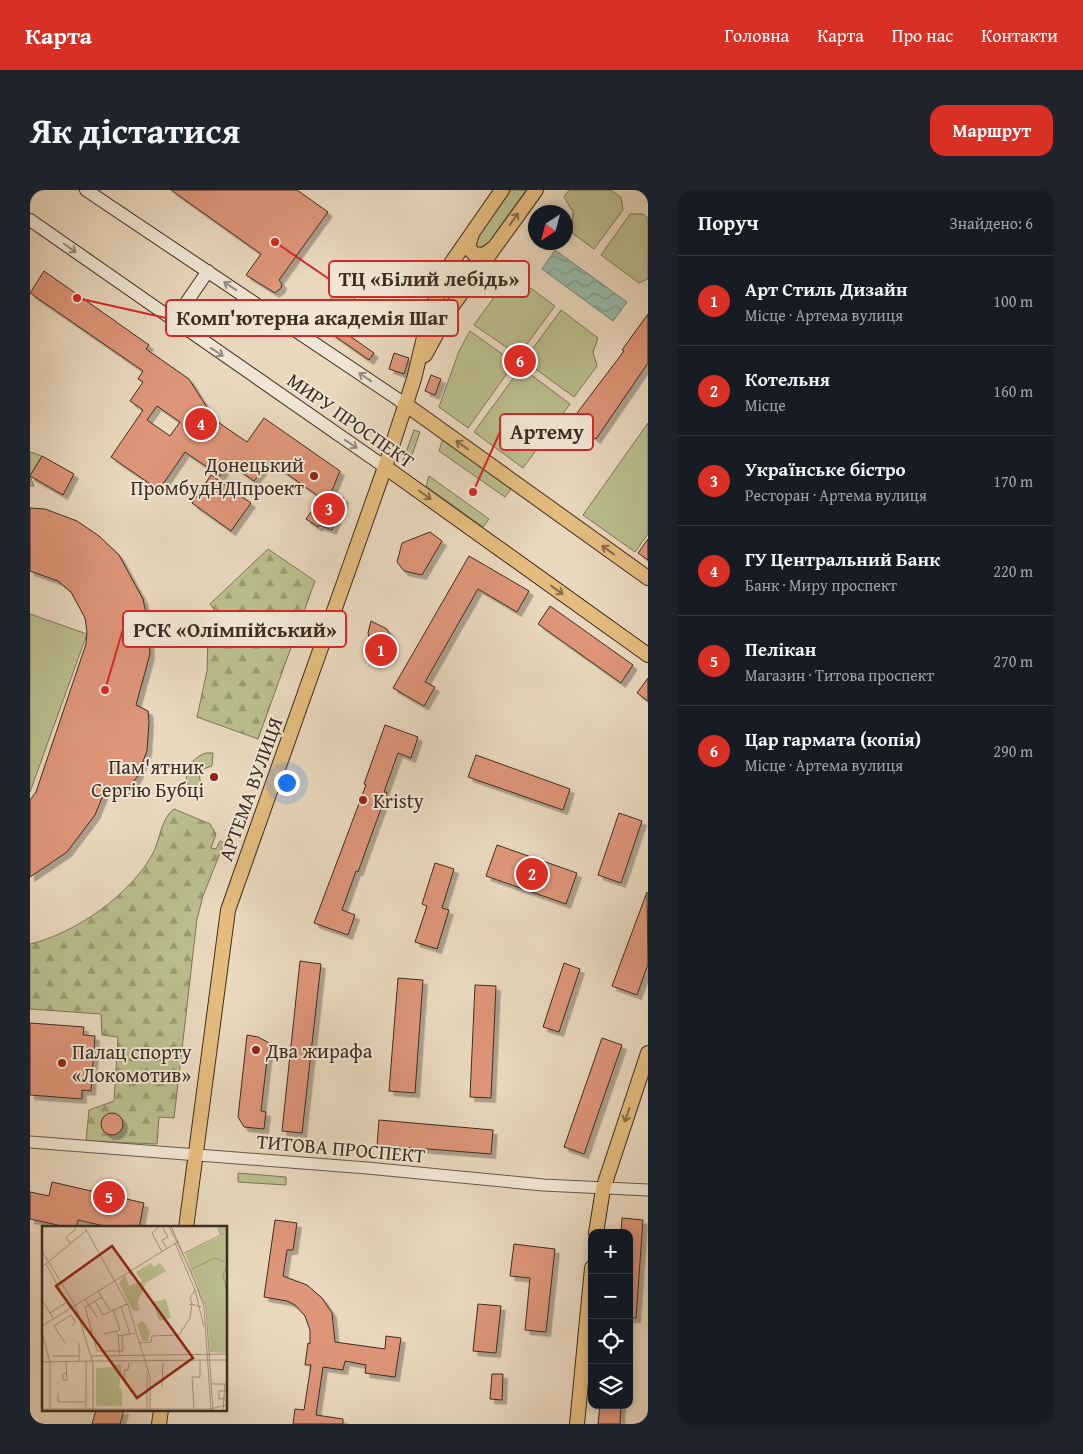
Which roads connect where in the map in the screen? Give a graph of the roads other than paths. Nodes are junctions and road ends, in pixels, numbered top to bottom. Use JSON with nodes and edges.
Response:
{"nodes":[{"id":1,"x":86,"y":190,"type":"edge"},
{"id":2,"x":502,"y":190,"type":"edge"},
{"id":3,"x":536,"y":190,"type":"edge"},
{"id":4,"x":30,"y":220,"type":"edge"},
{"id":5,"x":474,"y":229,"type":"junction"},
{"id":6,"x":496,"y":245,"type":"junction"},
{"id":7,"x":208,"y":271,"type":"junction"},
{"id":8,"x":173,"y":322,"type":"junction"},
{"id":9,"x":414,"y":378,"type":"junction"},
{"id":10,"x":405,"y":404,"type":"junction"},
{"id":11,"x":385,"y":467,"type":"junction"},
{"id":12,"x":648,"y":578,"type":"edge"},
{"id":13,"x":648,"y":655,"type":"edge"},
{"id":14,"x":648,"y":1053,"type":"edge"},
{"id":15,"x":30,"y":1142,"type":"edge"},
{"id":16,"x":196,"y":1156,"type":"junction"},
{"id":17,"x":603,"y":1188,"type":"junction"},
{"id":18,"x":648,"y":1190,"type":"edge"},
{"id":19,"x":186,"y":1226,"type":"edge"},
{"id":20,"x":597,"y":1229,"type":"edge"},
{"id":21,"x":591,"y":1274,"type":"edge"},
{"id":22,"x":577,"y":1424,"type":"edge"}],
"edges":[{"from":1,"to":7,"type":"main road"},
{"from":2,"to":5,"type":"main road","name":"АРТЕМА ВУЛИЦЯ"},
{"from":6,"to":3,"type":"main road","name":"АРТЕМА ВУЛИЦЯ","one_way":true},
{"from":4,"to":8,"type":"main road","name":"МИРУ ПРОСПЕКТ","one_way":true},
{"from":5,"to":6,"type":"main road"},
{"from":5,"to":9,"type":"main road","name":"АРТЕМА ВУЛИЦЯ"},
{"from":6,"to":9,"type":"main road","name":"АРТЕМА ВУЛИЦЯ"},
{"from":7,"to":8,"type":"main road"},
{"from":10,"to":7,"type":"main road","one_way":true},
{"from":8,"to":11,"type":"main road","name":"МИРУ ПРОСПЕКТ","one_way":true},
{"from":9,"to":10,"type":"main road","name":"АРТЕМА ВУЛИЦЯ"},
{"from":10,"to":11,"type":"main road","name":"АРТЕМА ВУЛИЦЯ"},
{"from":12,"to":10,"type":"main road","one_way":true},
{"from":11,"to":13,"type":"main road","name":"МИРУ ПРОСПЕКТ","one_way":true},
{"from":11,"to":16,"type":"main road","name":"АРТЕМА ВУЛИЦЯ"},
{"from":14,"to":17,"type":"main road","one_way":true},
{"from":15,"to":16,"type":"street","name":"ТИТОВА ПРОСПЕКТ"},
{"from":16,"to":17,"type":"street","name":"ТИТОВА ПРОСПЕКТ"},
{"from":16,"to":19,"type":"main road","name":"АРТЕМА ВУЛИЦЯ"},
{"from":17,"to":18,"type":"street","name":"ТИТОВА ПРОСПЕКТ"},
{"from":17,"to":20,"type":"main road"},
{"from":21,"to":22,"type":"main road"}]}
